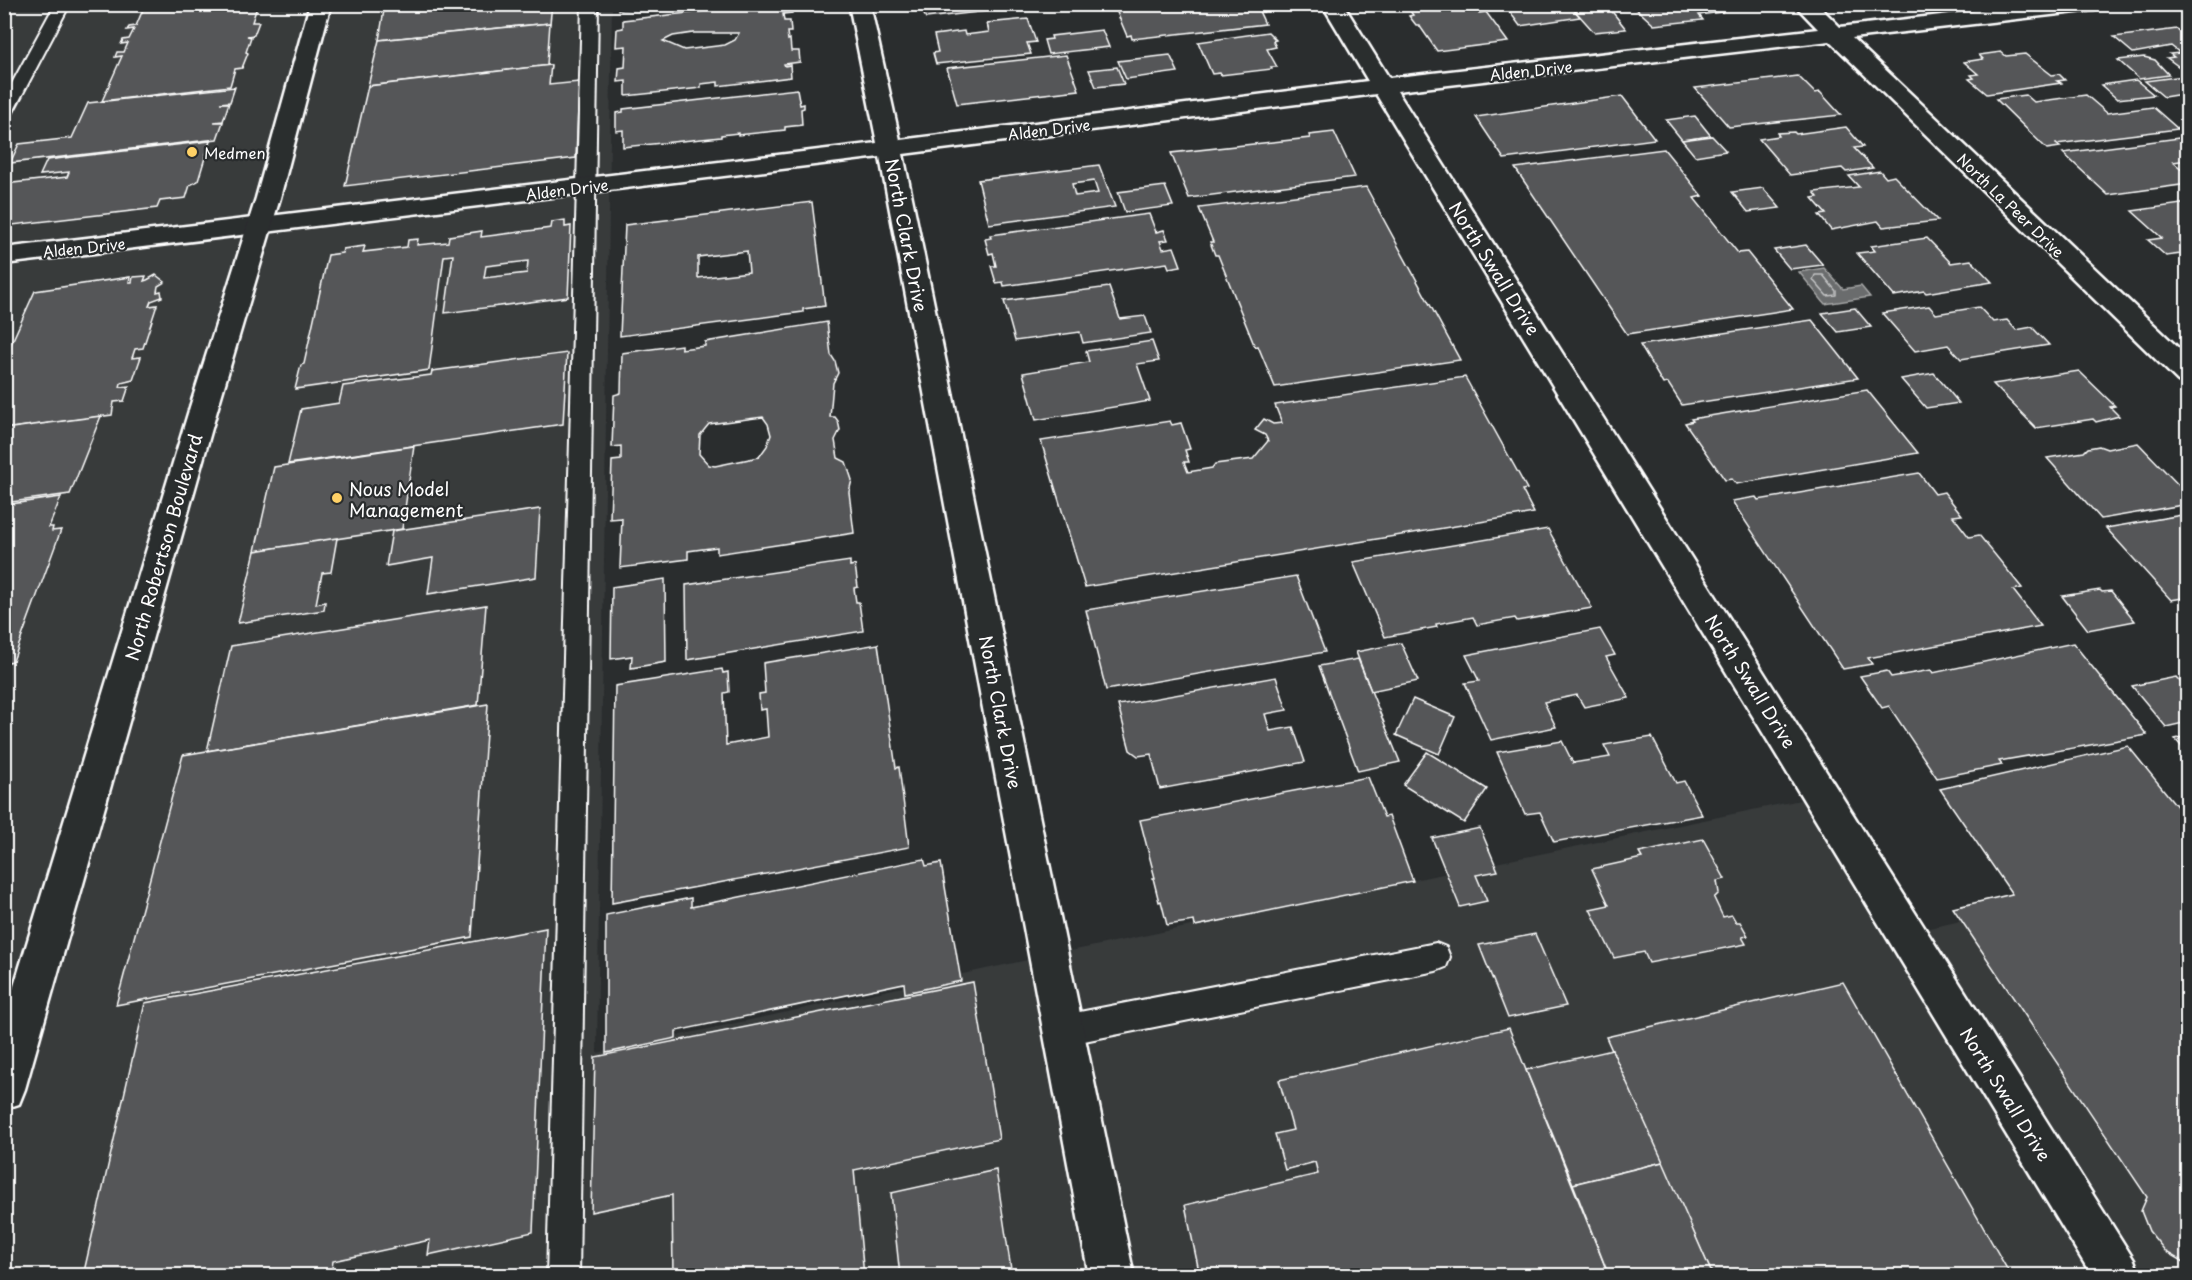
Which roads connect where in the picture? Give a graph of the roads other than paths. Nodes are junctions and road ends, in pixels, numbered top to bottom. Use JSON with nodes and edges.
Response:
{"nodes":[{"id":1,"x":63,"y":4,"type":"edge"},
{"id":2,"x":321,"y":4,"type":"edge"},
{"id":3,"x":590,"y":4,"type":"edge"},
{"id":4,"x":859,"y":4,"type":"edge"},
{"id":5,"x":1332,"y":4,"type":"edge"},
{"id":6,"x":1803,"y":4,"type":"edge"},
{"id":7,"x":2094,"y":4,"type":"edge"},
{"id":8,"x":1834,"y":35,"type":"junction"},
{"id":9,"x":1383,"y":86,"type":"junction"},
{"id":10,"x":4,"y":114,"type":"edge"},
{"id":11,"x":890,"y":149,"type":"junction"},
{"id":12,"x":585,"y":187,"type":"junction"},
{"id":13,"x":259,"y":226,"type":"junction"},
{"id":14,"x":4,"y":256,"type":"edge"},
{"id":15,"x":2187,"y":374,"type":"edge"},
{"id":16,"x":1436,"y":957,"type":"dead end"},
{"id":17,"x":1064,"y":1030,"type":"junction"},
{"id":18,"x":4,"y":1089,"type":"edge"},
{"id":19,"x":562,"y":1275,"type":"edge"},
{"id":20,"x":1112,"y":1275,"type":"edge"},
{"id":21,"x":2118,"y":1275,"type":"edge"}],
"edges":[{"from":1,"to":10,"type":"lane"},
{"from":2,"to":13,"type":"street","name":"North Robertson Boulevard"},
{"from":3,"to":12,"type":"lane"},
{"from":4,"to":11,"type":"street","name":"North Clark Drive"},
{"from":5,"to":9,"type":"street","name":"North Swall Drive"},
{"from":6,"to":8,"type":"street","name":"North La Peer Drive"},
{"from":7,"to":8,"type":"street","name":"Alden Drive"},
{"from":8,"to":9,"type":"street","name":"Alden Drive"},
{"from":8,"to":15,"type":"street","name":"North La Peer Drive"},
{"from":9,"to":11,"type":"street","name":"Alden Drive"},
{"from":9,"to":21,"type":"street","name":"North Swall Drive"},
{"from":11,"to":12,"type":"street","name":"Alden Drive"},
{"from":11,"to":17,"type":"street","name":"North Clark Drive"},
{"from":12,"to":13,"type":"street","name":"Alden Drive"},
{"from":12,"to":19,"type":"lane"},
{"from":13,"to":14,"type":"street","name":"Alden Drive"},
{"from":13,"to":18,"type":"street","name":"North Robertson Boulevard"},
{"from":16,"to":17,"type":"lane"},
{"from":17,"to":20,"type":"street","name":"North Clark Drive"}]}
